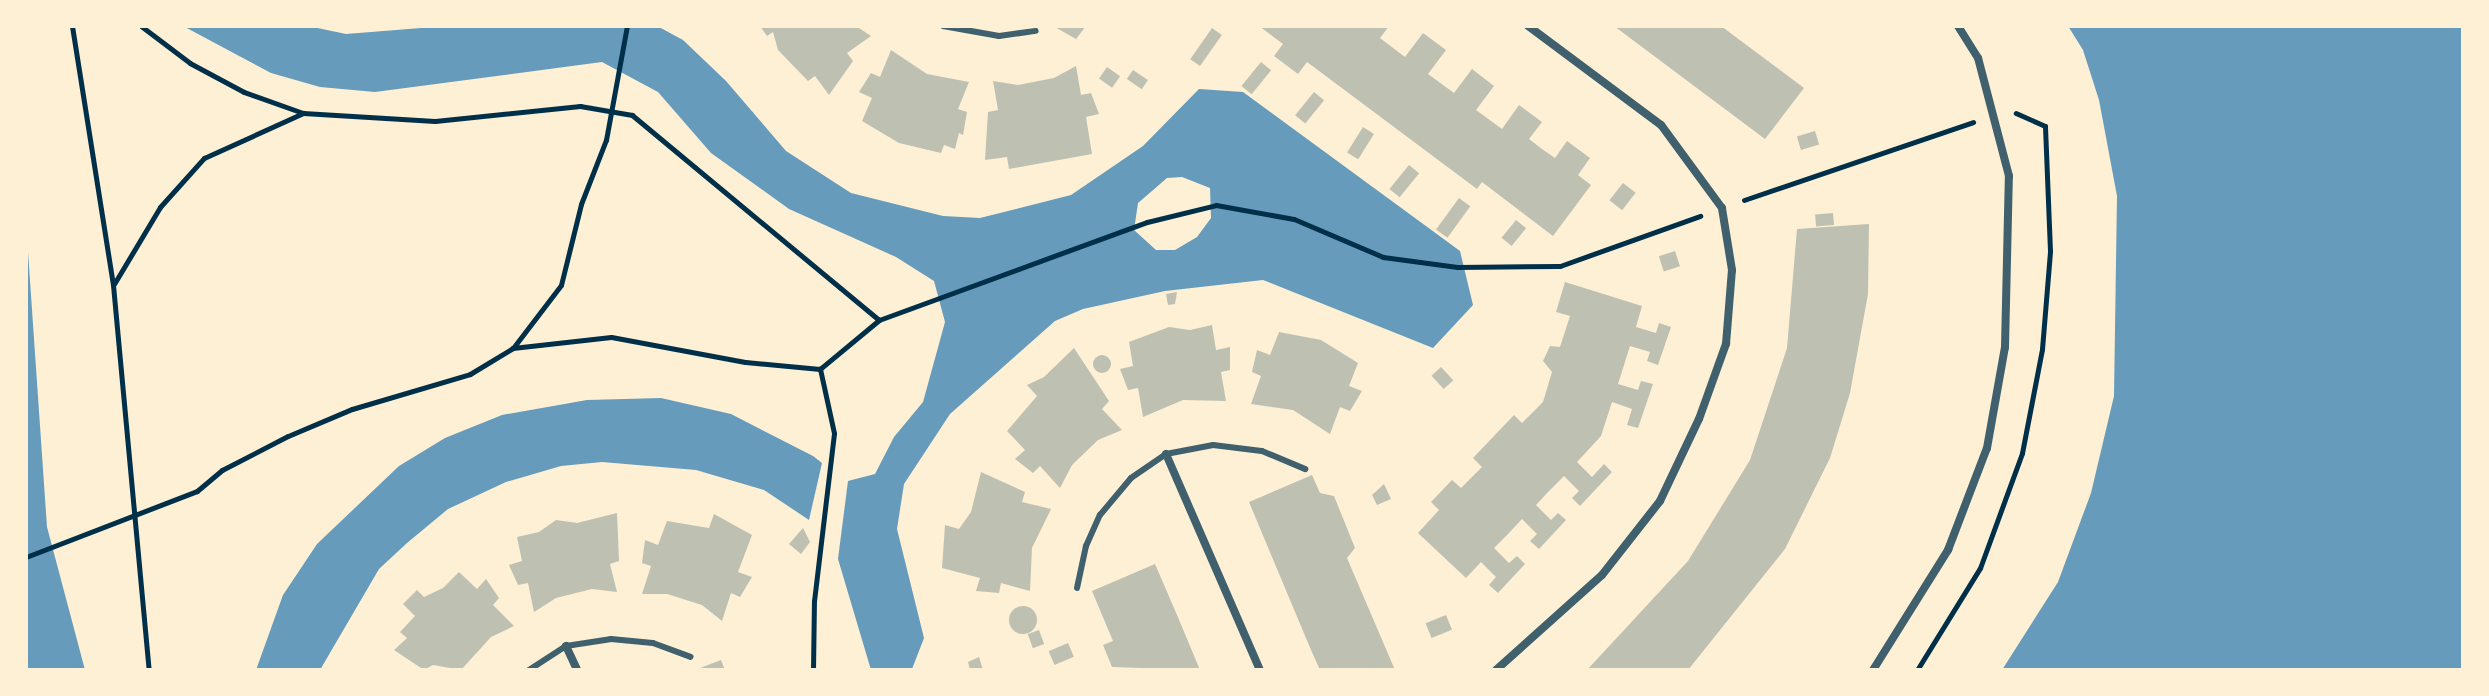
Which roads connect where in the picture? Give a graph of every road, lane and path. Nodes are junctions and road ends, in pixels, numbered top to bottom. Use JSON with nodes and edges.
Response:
{"nodes":[{"id":1,"x":72,"y":26,"type":"edge"},
{"id":2,"x":141,"y":26,"type":"edge"},
{"id":3,"x":627,"y":26,"type":"edge"},
{"id":4,"x":943,"y":26,"type":"edge"},
{"id":5,"x":1528,"y":26,"type":"edge"},
{"id":6,"x":1958,"y":26,"type":"edge"},
{"id":7,"x":1036,"y":31,"type":"dead end"},
{"id":8,"x":613,"y":108,"type":"junction"},
{"id":9,"x":303,"y":113,"type":"junction"},
{"id":10,"x":1972,"y":123,"type":"dead end"},
{"id":11,"x":1722,"y":208,"type":"junction"},
{"id":12,"x":113,"y":285,"type":"junction"},
{"id":13,"x":879,"y":320,"type":"junction"},
{"id":14,"x":513,"y":348,"type":"junction"},
{"id":15,"x":820,"y":369,"type":"junction"},
{"id":16,"x":1166,"y":454,"type":"junction"},
{"id":17,"x":1305,"y":469,"type":"dead end"},
{"id":18,"x":134,"y":516,"type":"junction"},
{"id":19,"x":26,"y":557,"type":"edge"},
{"id":20,"x":1077,"y":588,"type":"dead end"},
{"id":21,"x":566,"y":646,"type":"junction"},
{"id":22,"x":691,"y":657,"type":"dead end"},
{"id":23,"x":149,"y":670,"type":"edge"},
{"id":24,"x":529,"y":670,"type":"edge"},
{"id":25,"x":577,"y":670,"type":"edge"},
{"id":26,"x":813,"y":670,"type":"edge"},
{"id":27,"x":1260,"y":670,"type":"edge"},
{"id":28,"x":1496,"y":670,"type":"edge"},
{"id":29,"x":1873,"y":670,"type":"edge"}],
"edges":[{"from":1,"to":12,"type":"path"},
{"from":2,"to":9,"type":"path"},
{"from":3,"to":8,"type":"path"},
{"from":4,"to":7,"type":"lane"},
{"from":5,"to":11,"type":"street"},
{"from":6,"to":29,"type":"street"},
{"from":8,"to":9,"type":"path"},
{"from":8,"to":13,"type":"path"},
{"from":8,"to":14,"type":"path"},
{"from":9,"to":12,"type":"path"},
{"from":10,"to":11,"type":"path"},
{"from":11,"to":13,"type":"path"},
{"from":11,"to":28,"type":"street"},
{"from":12,"to":18,"type":"path"},
{"from":13,"to":15,"type":"path"},
{"from":14,"to":15,"type":"path"},
{"from":14,"to":18,"type":"path"},
{"from":15,"to":26,"type":"path"},
{"from":16,"to":17,"type":"lane"},
{"from":16,"to":20,"type":"lane"},
{"from":16,"to":27,"type":"street"},
{"from":18,"to":19,"type":"path"},
{"from":18,"to":23,"type":"path"},
{"from":21,"to":22,"type":"lane"},
{"from":21,"to":24,"type":"lane"},
{"from":21,"to":25,"type":"street"}]}
